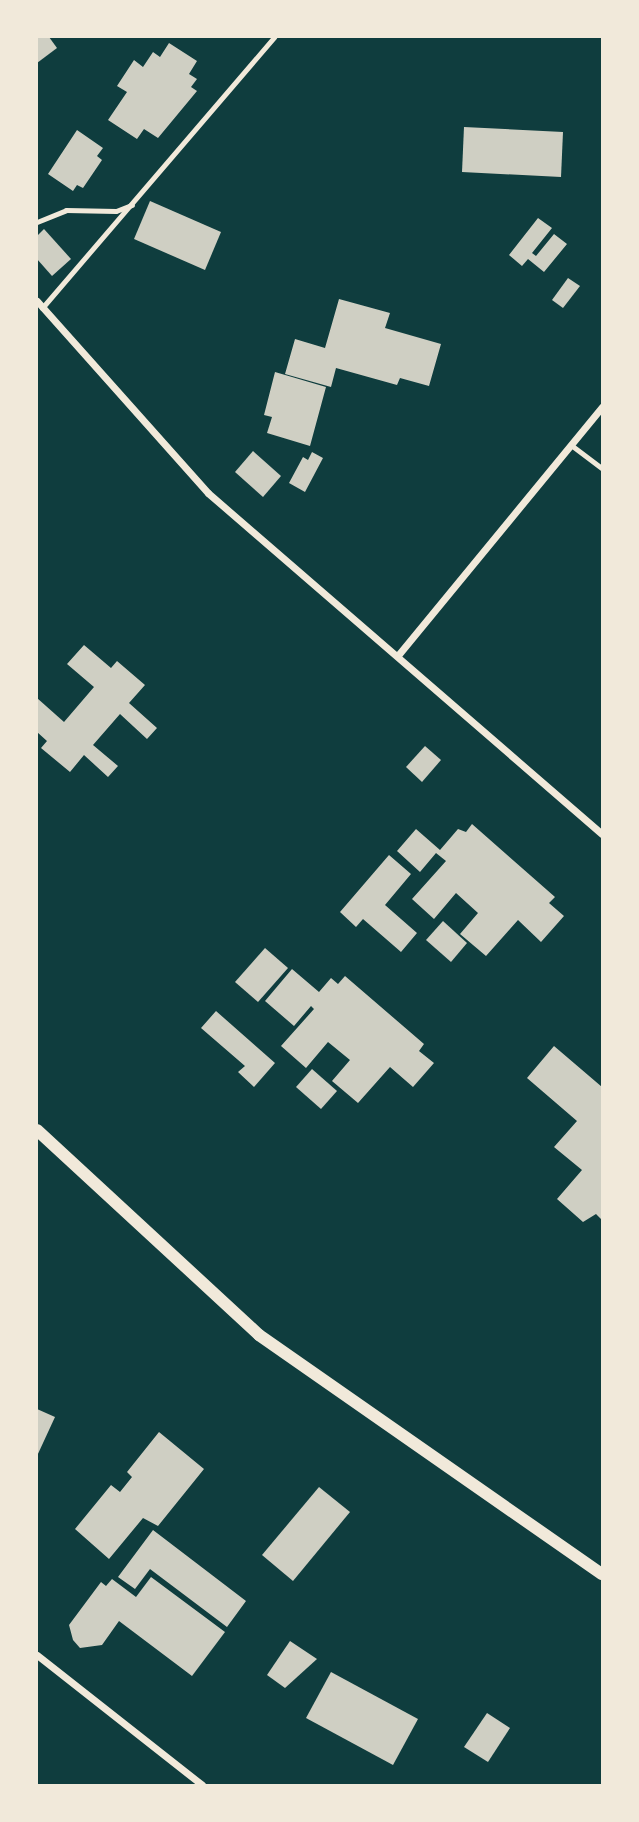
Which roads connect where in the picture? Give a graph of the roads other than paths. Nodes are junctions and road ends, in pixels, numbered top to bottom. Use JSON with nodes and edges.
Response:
{"nodes":[{"id":1,"x":274,"y":37,"type":"edge"},
{"id":2,"x":135,"y":204,"type":"junction"},
{"id":3,"x":37,"y":222,"type":"edge"},
{"id":4,"x":40,"y":305,"type":"edge"},
{"id":5,"x":602,"y":407,"type":"edge"},
{"id":6,"x":571,"y":445,"type":"junction"},
{"id":7,"x":602,"y":468,"type":"edge"},
{"id":8,"x":399,"y":653,"type":"junction"},
{"id":9,"x":602,"y":834,"type":"edge"},
{"id":10,"x":37,"y":1130,"type":"edge"},
{"id":11,"x":602,"y":1573,"type":"edge"},
{"id":12,"x":37,"y":1655,"type":"edge"},
{"id":13,"x":202,"y":1785,"type":"edge"}],
"edges":[{"from":1,"to":2,"type":"lane"},
{"from":2,"to":3,"type":"lane"},
{"from":2,"to":4,"type":"lane"},
{"from":4,"to":8,"type":"street"},
{"from":5,"to":6,"type":"street"},
{"from":6,"to":7,"type":"lane"},
{"from":6,"to":8,"type":"street"},
{"from":8,"to":9,"type":"street"},
{"from":10,"to":11,"type":"street"},
{"from":12,"to":13,"type":"street"}]}
